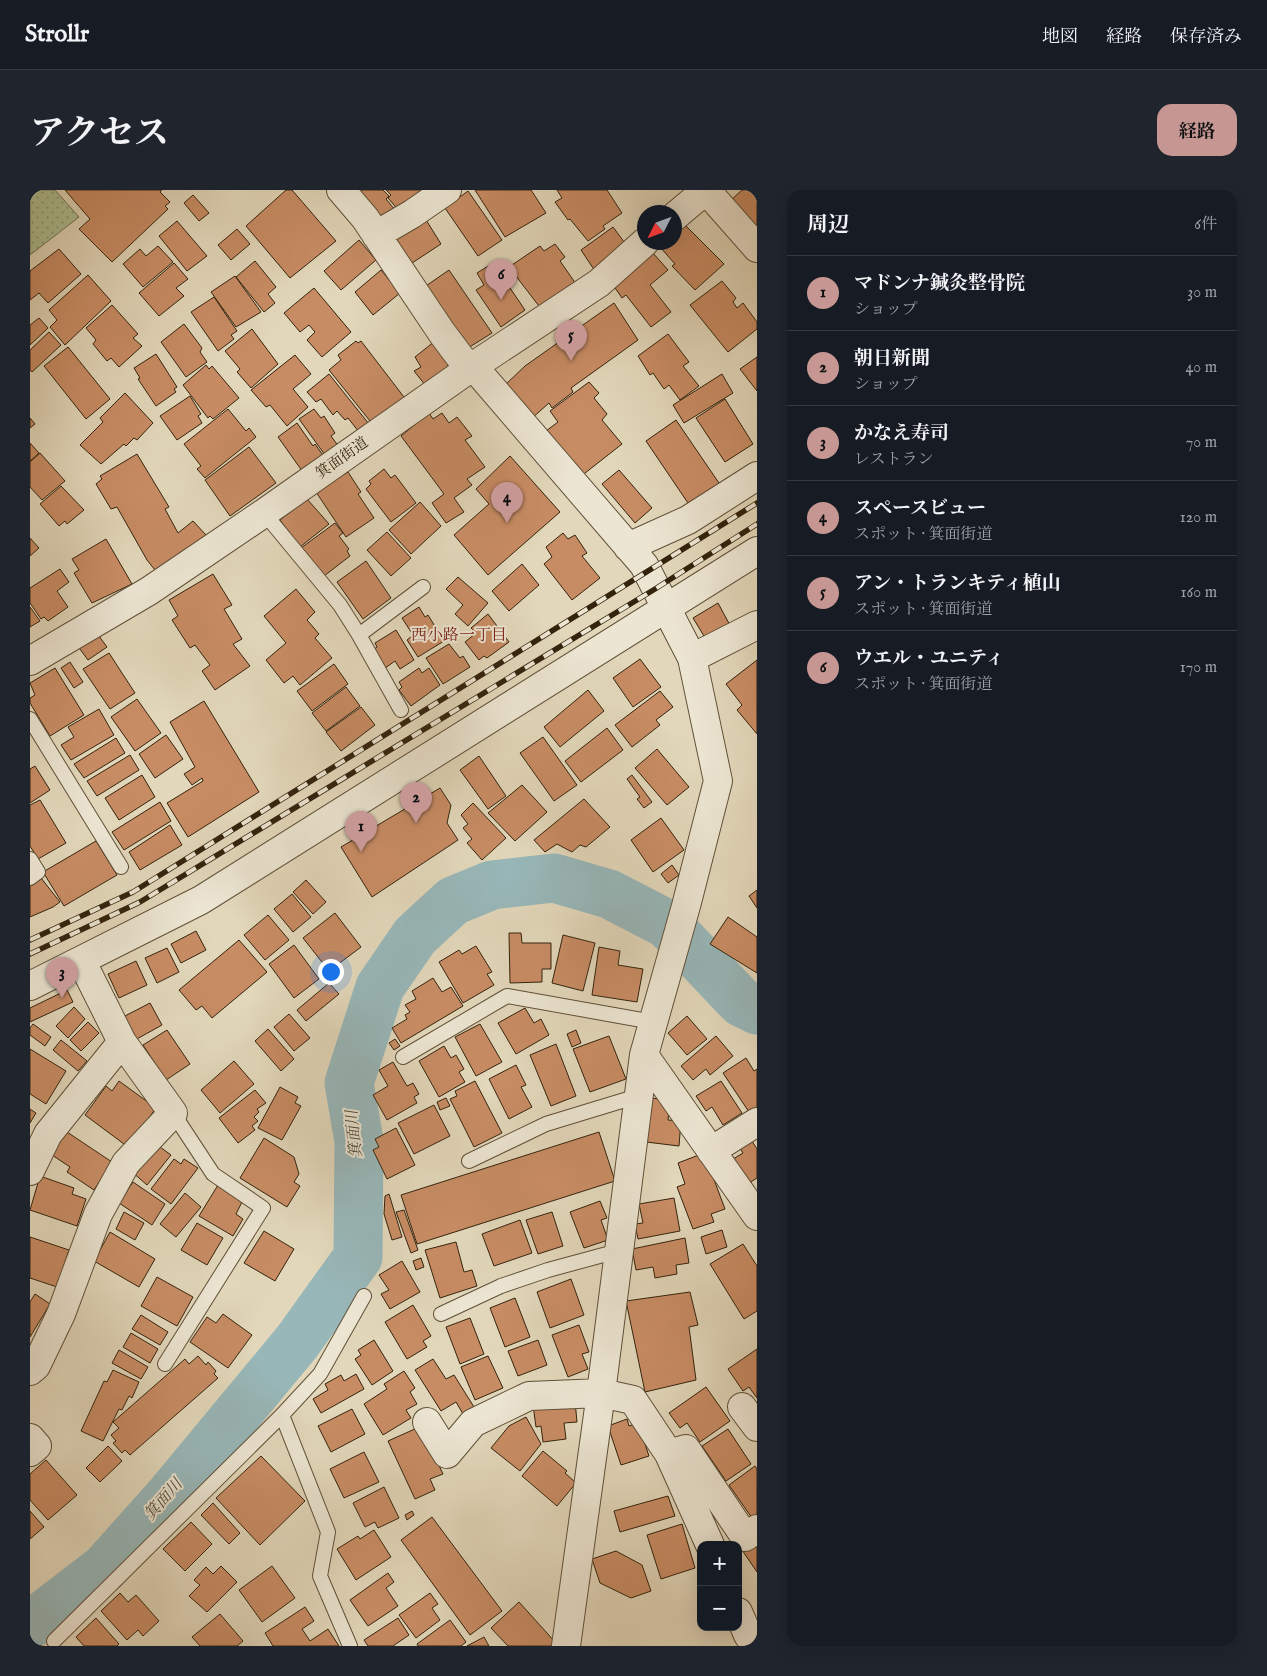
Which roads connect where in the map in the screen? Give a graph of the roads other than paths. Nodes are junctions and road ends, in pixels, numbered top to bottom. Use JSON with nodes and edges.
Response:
{"nodes":[{"id":1,"x":341,"y":190,"type":"edge"},
{"id":2,"x":447,"y":190,"type":"edge"},
{"id":3,"x":706,"y":190,"type":"edge"},
{"id":4,"x":682,"y":210,"type":"edge"},
{"id":5,"x":376,"y":234,"type":"junction"},
{"id":6,"x":757,"y":248,"type":"edge"},
{"id":7,"x":637,"y":249,"type":"edge"},
{"id":8,"x":469,"y":369,"type":"junction"},
{"id":9,"x":757,"y":476,"type":"edge"},
{"id":10,"x":264,"y":513,"type":"junction"},
{"id":11,"x":628,"y":547,"type":"junction"},
{"id":12,"x":757,"y":551,"type":"edge"},
{"id":13,"x":423,"y":586,"type":"dead end"},
{"id":14,"x":666,"y":608,"type":"junction"},
{"id":15,"x":757,"y":625,"type":"edge"},
{"id":16,"x":359,"y":635,"type":"junction"},
{"id":17,"x":692,"y":658,"type":"junction"},
{"id":18,"x":30,"y":661,"type":"edge"},
{"id":19,"x":401,"y":710,"type":"dead end"},
{"id":20,"x":30,"y":719,"type":"edge"},
{"id":21,"x":30,"y":859,"type":"edge"},
{"id":22,"x":121,"y":867,"type":"dead end"},
{"id":23,"x":30,"y":878,"type":"edge"},
{"id":24,"x":82,"y":962,"type":"junction"},
{"id":25,"x":30,"y":986,"type":"edge"},
{"id":26,"x":653,"y":1022,"type":"junction"},
{"id":27,"x":122,"y":1042,"type":"junction"},
{"id":28,"x":644,"y":1055,"type":"junction"},
{"id":29,"x":403,"y":1057,"type":"dead end"},
{"id":30,"x":638,"y":1096,"type":"junction"},
{"id":31,"x":173,"y":1113,"type":"junction"},
{"id":32,"x":757,"y":1122,"type":"edge"},
{"id":33,"x":711,"y":1150,"type":"junction"},
{"id":34,"x":469,"y":1161,"type":"dead end"},
{"id":35,"x":30,"y":1171,"type":"edge"},
{"id":36,"x":757,"y":1216,"type":"edge"},
{"id":37,"x":618,"y":1251,"type":"junction"},
{"id":38,"x":364,"y":1296,"type":"dead end"},
{"id":39,"x":441,"y":1314,"type":"dead end"},
{"id":40,"x":166,"y":1364,"type":"dead end"},
{"id":41,"x":30,"y":1371,"type":"edge"},
{"id":42,"x":601,"y":1394,"type":"junction"},
{"id":43,"x":282,"y":1415,"type":"junction"},
{"id":44,"x":427,"y":1422,"type":"dead end"},
{"id":45,"x":30,"y":1438,"type":"edge"},
{"id":46,"x":30,"y":1452,"type":"edge"},
{"id":47,"x":669,"y":1454,"type":"junction"},
{"id":48,"x":757,"y":1529,"type":"edge"},
{"id":49,"x":708,"y":1541,"type":"edge"},
{"id":50,"x":54,"y":1641,"type":"dead end"},
{"id":51,"x":350,"y":1646,"type":"edge"},
{"id":52,"x":566,"y":1646,"type":"edge"}],
"edges":[{"from":1,"to":5,"type":"street"},
{"from":2,"to":5,"type":"street"},
{"from":3,"to":4,"type":"street"},
{"from":3,"to":6,"type":"street"},
{"from":5,"to":8,"type":"street"},
{"from":7,"to":8,"type":"street","name":"箕面街道"},
{"from":8,"to":10,"type":"street","name":"箕面街道"},
{"from":8,"to":11,"type":"street"},
{"from":9,"to":11,"type":"street"},
{"from":10,"to":16,"type":"lane"},
{"from":10,"to":18,"type":"street","name":"箕面街道"},
{"from":11,"to":14,"type":"street"},
{"from":12,"to":14,"type":"street"},
{"from":13,"to":16,"type":"lane"},
{"from":14,"to":17,"type":"street"},
{"from":14,"to":24,"type":"street"},
{"from":15,"to":17,"type":"street"},
{"from":16,"to":19,"type":"lane"},
{"from":17,"to":26,"type":"street"},
{"from":20,"to":22,"type":"lane"},
{"from":21,"to":23,"type":"lane"},
{"from":24,"to":25,"type":"street"},
{"from":24,"to":27,"type":"street"},
{"from":26,"to":28,"type":"street"},
{"from":26,"to":29,"type":"lane"},
{"from":27,"to":31,"type":"street"},
{"from":27,"to":35,"type":"street"},
{"from":28,"to":30,"type":"street"},
{"from":28,"to":33,"type":"street"},
{"from":30,"to":34,"type":"lane"},
{"from":30,"to":37,"type":"street"},
{"from":31,"to":40,"type":"lane"},
{"from":31,"to":41,"type":"street"},
{"from":32,"to":33,"type":"street"},
{"from":33,"to":36,"type":"street"},
{"from":37,"to":39,"type":"lane"},
{"from":37,"to":42,"type":"street"},
{"from":38,"to":43,"type":"lane"},
{"from":42,"to":44,"type":"street"},
{"from":42,"to":47,"type":"street"},
{"from":42,"to":52,"type":"street"},
{"from":43,"to":50,"type":"lane"},
{"from":43,"to":51,"type":"lane"},
{"from":45,"to":46,"type":"street"},
{"from":47,"to":48,"type":"street"},
{"from":47,"to":49,"type":"street"}]}
